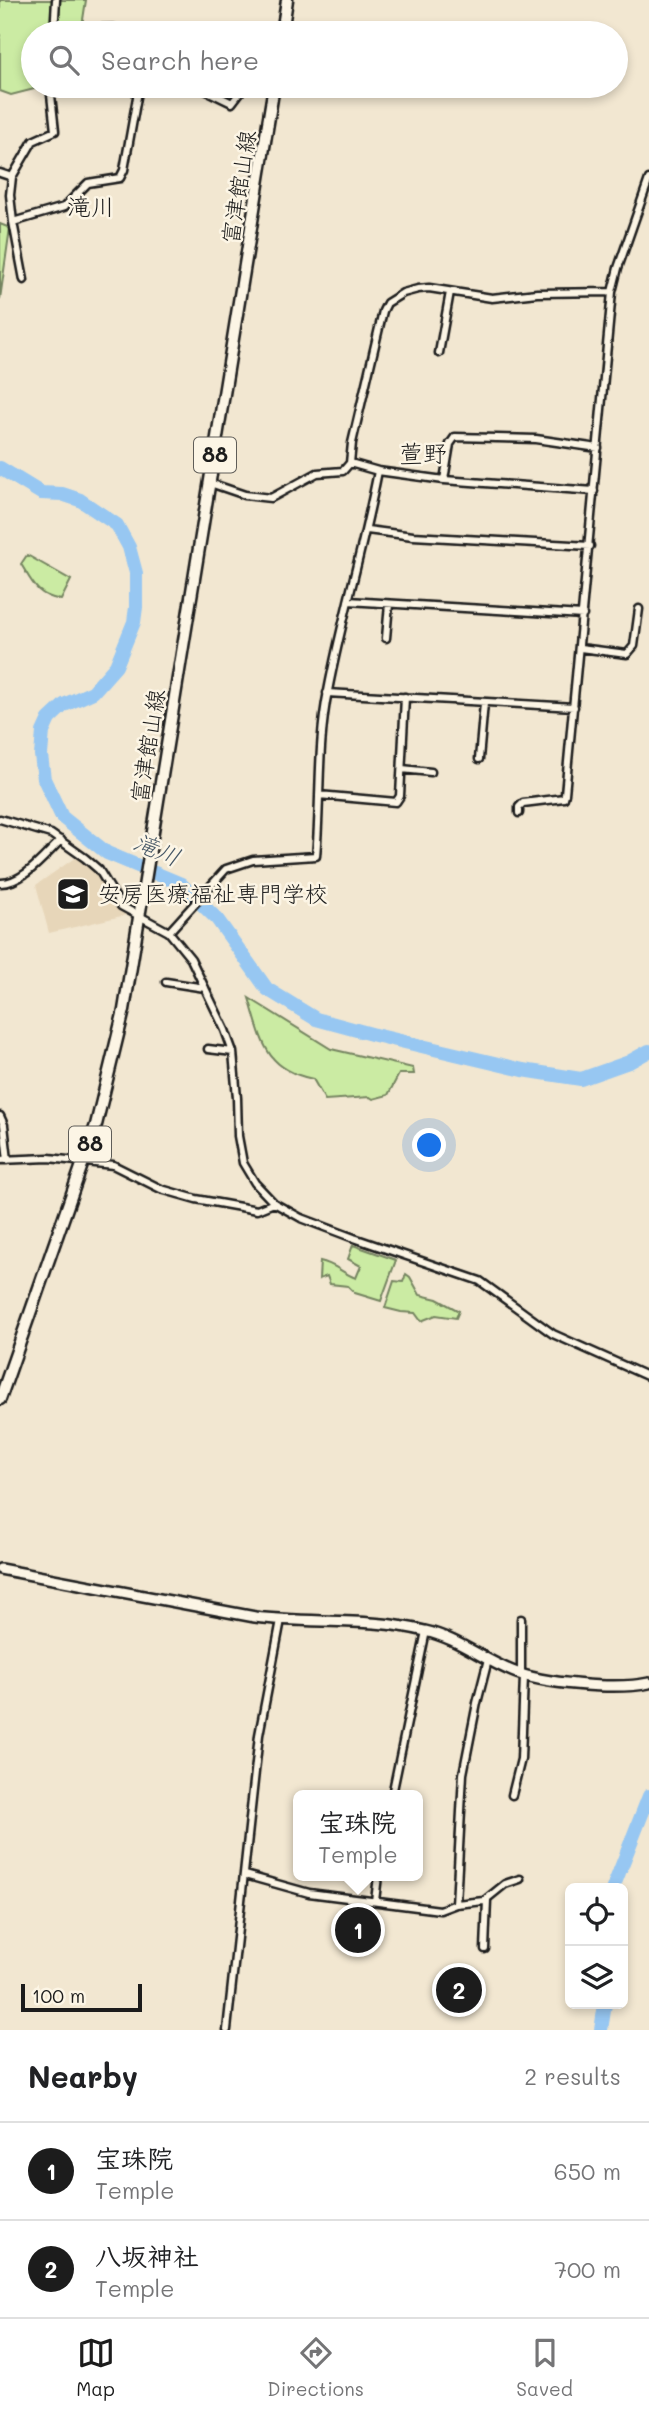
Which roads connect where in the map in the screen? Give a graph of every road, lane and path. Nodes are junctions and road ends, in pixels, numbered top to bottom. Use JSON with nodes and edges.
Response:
{"nodes":[{"id":1,"x":56,"y":0,"type":"edge"},
{"id":2,"x":287,"y":0,"type":"edge"},
{"id":3,"x":55,"y":21,"type":"edge"},
{"id":4,"x":284,"y":21,"type":"edge"},
{"id":5,"x":51,"y":98,"type":"edge"},
{"id":6,"x":137,"y":98,"type":"edge"},
{"id":7,"x":222,"y":98,"type":"edge"},
{"id":8,"x":236,"y":98,"type":"edge"},
{"id":9,"x":270,"y":98,"type":"edge"},
{"id":10,"x":0,"y":173,"type":"edge"},
{"id":11,"x":12,"y":177,"type":"junction"},
{"id":12,"x":649,"y":179,"type":"edge"},
{"id":13,"x":13,"y":222,"type":"junction"},
{"id":14,"x":23,"y":280,"type":"dead end"},
{"id":15,"x":450,"y":292,"type":"junction"},
{"id":16,"x":612,"y":292,"type":"junction"},
{"id":17,"x":439,"y":353,"type":"dead end"},
{"id":18,"x":598,"y":448,"type":"junction"},
{"id":19,"x":350,"y":463,"type":"junction"},
{"id":20,"x":378,"y":471,"type":"junction"},
{"id":21,"x":444,"y":480,"type":"junction"},
{"id":22,"x":210,"y":483,"type":"junction"},
{"id":23,"x":594,"y":491,"type":"junction"},
{"id":24,"x":367,"y":530,"type":"junction"},
{"id":25,"x":590,"y":546,"type":"junction"},
{"id":26,"x":348,"y":601,"type":"junction"},
{"id":27,"x":389,"y":604,"type":"junction"},
{"id":28,"x":639,"y":608,"type":"dead end"},
{"id":29,"x":583,"y":615,"type":"junction"},
{"id":30,"x":386,"y":638,"type":"dead end"},
{"id":31,"x":580,"y":648,"type":"junction"},
{"id":32,"x":327,"y":692,"type":"junction"},
{"id":33,"x":405,"y":697,"type":"junction"},
{"id":34,"x":484,"y":703,"type":"junction"},
{"id":35,"x":574,"y":707,"type":"junction"},
{"id":36,"x":480,"y":759,"type":"dead end"},
{"id":37,"x":402,"y":769,"type":"junction"},
{"id":38,"x":431,"y":772,"type":"dead end"},
{"id":39,"x":319,"y":795,"type":"junction"},
{"id":40,"x":519,"y":813,"type":"dead end"},
{"id":41,"x":0,"y":819,"type":"edge"},
{"id":42,"x":61,"y":840,"type":"junction"},
{"id":43,"x":0,"y":883,"type":"edge"},
{"id":44,"x":140,"y":918,"type":"junction"},
{"id":45,"x":169,"y":932,"type":"junction"},
{"id":46,"x":166,"y":982,"type":"dead end"},
{"id":47,"x":205,"y":988,"type":"junction"},
{"id":48,"x":208,"y":1049,"type":"dead end"},
{"id":49,"x":233,"y":1052,"type":"junction"},
{"id":50,"x":0,"y":1116,"type":"edge"},
{"id":51,"x":0,"y":1160,"type":"edge"},
{"id":52,"x":8,"y":1160,"type":"junction"},
{"id":53,"x":84,"y":1162,"type":"junction"},
{"id":54,"x":274,"y":1203,"type":"junction"},
{"id":55,"x":649,"y":1377,"type":"edge"},
{"id":56,"x":0,"y":1399,"type":"edge"},
{"id":57,"x":0,"y":1569,"type":"edge"},
{"id":58,"x":521,"y":1619,"type":"dead end"},
{"id":59,"x":281,"y":1620,"type":"junction"},
{"id":60,"x":426,"y":1631,"type":"junction"},
{"id":61,"x":488,"y":1660,"type":"junction"},
{"id":62,"x":522,"y":1676,"type":"junction"},
{"id":63,"x":649,"y":1683,"type":"edge"},
{"id":64,"x":393,"y":1790,"type":"edge"},
{"id":65,"x":512,"y":1795,"type":"dead end"},
{"id":66,"x":245,"y":1875,"type":"junction"},
{"id":67,"x":520,"y":1879,"type":"dead end"},
{"id":68,"x":378,"y":1881,"type":"edge"},
{"id":69,"x":487,"y":1900,"type":"junction"},
{"id":70,"x":375,"y":1901,"type":"junction"},
{"id":71,"x":456,"y":1904,"type":"junction"},
{"id":72,"x":485,"y":1949,"type":"dead end"},
{"id":73,"x":227,"y":2030,"type":"edge"}],
"edges":[{"from":1,"to":3,"type":"street"},
{"from":2,"to":4,"type":"main road"},
{"from":5,"to":11,"type":"street"},
{"from":6,"to":13,"type":"street"},
{"from":7,"to":8,"type":"street"},
{"from":9,"to":22,"type":"main road","name":"富津館山線","number":"88"},
{"from":10,"to":11,"type":"street"},
{"from":11,"to":13,"type":"street"},
{"from":12,"to":16,"type":"street"},
{"from":13,"to":14,"type":"street"},
{"from":15,"to":16,"type":"street"},
{"from":15,"to":17,"type":"street"},
{"from":15,"to":19,"type":"street"},
{"from":16,"to":18,"type":"street"},
{"from":18,"to":21,"type":"street"},
{"from":18,"to":23,"type":"street"},
{"from":19,"to":20,"type":"street"},
{"from":19,"to":22,"type":"street"},
{"from":20,"to":21,"type":"street"},
{"from":20,"to":24,"type":"street"},
{"from":21,"to":23,"type":"street"},
{"from":22,"to":44,"type":"main road","name":"富津館山線","number":"88"},
{"from":23,"to":25,"type":"street"},
{"from":24,"to":25,"type":"street"},
{"from":24,"to":26,"type":"street"},
{"from":25,"to":29,"type":"street"},
{"from":26,"to":27,"type":"street"},
{"from":26,"to":32,"type":"street"},
{"from":27,"to":29,"type":"street"},
{"from":27,"to":30,"type":"street"},
{"from":28,"to":31,"type":"street"},
{"from":29,"to":31,"type":"street"},
{"from":31,"to":35,"type":"street"},
{"from":32,"to":33,"type":"street"},
{"from":32,"to":39,"type":"street"},
{"from":33,"to":34,"type":"street"},
{"from":33,"to":37,"type":"street"},
{"from":34,"to":35,"type":"street"},
{"from":34,"to":36,"type":"street"},
{"from":35,"to":40,"type":"street"},
{"from":37,"to":38,"type":"street"},
{"from":37,"to":39,"type":"street"},
{"from":39,"to":45,"type":"street"},
{"from":41,"to":42,"type":"street"},
{"from":42,"to":43,"type":"street"},
{"from":42,"to":44,"type":"street"},
{"from":44,"to":45,"type":"street"},
{"from":44,"to":53,"type":"main road","name":"富津館山線","number":"88"},
{"from":45,"to":47,"type":"street"},
{"from":46,"to":47,"type":"street"},
{"from":47,"to":49,"type":"street"},
{"from":48,"to":49,"type":"street"},
{"from":49,"to":54,"type":"street"},
{"from":50,"to":52,"type":"street"},
{"from":51,"to":52,"type":"street"},
{"from":52,"to":53,"type":"street"},
{"from":53,"to":54,"type":"street"},
{"from":53,"to":56,"type":"main road","name":"富津館山線","number":"88"},
{"from":54,"to":55,"type":"street"},
{"from":57,"to":59,"type":"street"},
{"from":58,"to":62,"type":"street"},
{"from":59,"to":60,"type":"street"},
{"from":59,"to":66,"type":"street"},
{"from":60,"to":61,"type":"street"},
{"from":60,"to":64,"type":"street"},
{"from":61,"to":62,"type":"street"},
{"from":61,"to":71,"type":"street"},
{"from":62,"to":63,"type":"street"},
{"from":62,"to":65,"type":"street"},
{"from":66,"to":70,"type":"street"},
{"from":66,"to":73,"type":"street"},
{"from":67,"to":69,"type":"street"},
{"from":68,"to":70,"type":"street"},
{"from":69,"to":71,"type":"street"},
{"from":69,"to":72,"type":"street"},
{"from":70,"to":71,"type":"street"}]}
